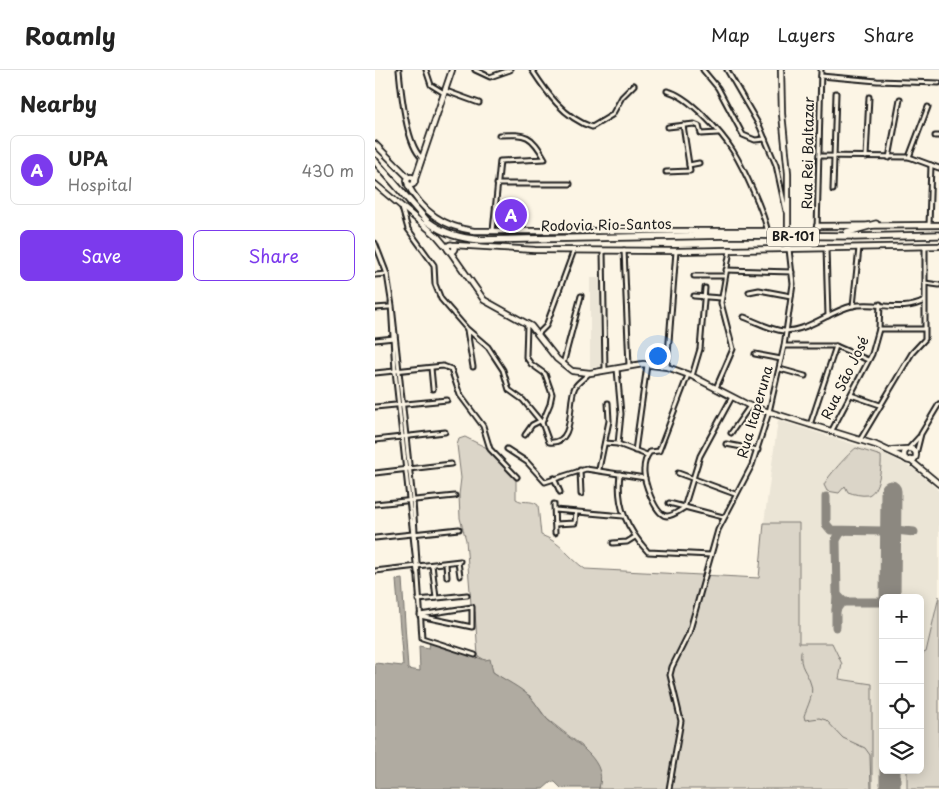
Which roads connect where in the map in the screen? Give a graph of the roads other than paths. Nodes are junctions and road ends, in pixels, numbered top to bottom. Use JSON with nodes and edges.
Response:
{"nodes":[{"id":1,"x":399,"y":70,"type":"edge"},
{"id":2,"x":427,"y":70,"type":"edge"},
{"id":3,"x":452,"y":70,"type":"edge"},
{"id":4,"x":475,"y":70,"type":"edge"},
{"id":5,"x":510,"y":70,"type":"edge"},
{"id":6,"x":532,"y":70,"type":"edge"},
{"id":7,"x":703,"y":70,"type":"edge"},
{"id":8,"x":727,"y":70,"type":"edge"},
{"id":9,"x":781,"y":70,"type":"edge"},
{"id":10,"x":821,"y":70,"type":"edge"},
{"id":11,"x":502,"y":72,"type":"edge"},
{"id":12,"x":821,"y":76,"type":"junction"},
{"id":13,"x":939,"y":83,"type":"edge"},
{"id":14,"x":633,"y":85,"type":"dead end"},
{"id":15,"x":667,"y":91,"type":"dead end"},
{"id":16,"x":445,"y":92,"type":"junction"},
{"id":17,"x":836,"y":93,"type":"dead end"},
{"id":18,"x":869,"y":97,"type":"dead end"},
{"id":19,"x":900,"y":99,"type":"dead end"},
{"id":20,"x":479,"y":103,"type":"dead end"},
{"id":21,"x":928,"y":107,"type":"dead end"},
{"id":22,"x":683,"y":125,"type":"junction"},
{"id":23,"x":668,"y":127,"type":"dead end"},
{"id":24,"x":718,"y":133,"type":"junction"},
{"id":25,"x":499,"y":135,"type":"dead end"},
{"id":26,"x":765,"y":138,"type":"junction"},
{"id":27,"x":375,"y":144,"type":"edge"},
{"id":28,"x":819,"y":156,"type":"junction"},
{"id":29,"x":834,"y":156,"type":"junction"},
{"id":30,"x":866,"y":157,"type":"junction"},
{"id":31,"x":909,"y":157,"type":"junction"},
{"id":32,"x":423,"y":158,"type":"junction"},
{"id":33,"x":889,"y":158,"type":"junction"},
{"id":34,"x":375,"y":161,"type":"edge"},
{"id":35,"x":699,"y":163,"type":"dead end"},
{"id":36,"x":689,"y":165,"type":"junction"},
{"id":37,"x":931,"y":165,"type":"junction"},
{"id":38,"x":375,"y":166,"type":"edge"},
{"id":39,"x":939,"y":168,"type":"edge"},
{"id":40,"x":666,"y":172,"type":"dead end"},
{"id":41,"x":386,"y":176,"type":"junction"},
{"id":42,"x":411,"y":181,"type":"junction"},
{"id":43,"x":497,"y":184,"type":"junction"},
{"id":44,"x":570,"y":184,"type":"dead end"},
{"id":45,"x":377,"y":186,"type":"edge"},
{"id":46,"x":833,"y":190,"type":"dead end"},
{"id":47,"x":375,"y":192,"type":"edge"},
{"id":48,"x":402,"y":207,"type":"junction"},
{"id":49,"x":787,"y":215,"type":"junction"},
{"id":50,"x":876,"y":224,"type":"junction"},
{"id":51,"x":929,"y":225,"type":"junction"},
{"id":52,"x":939,"y":225,"type":"edge"},
{"id":53,"x":493,"y":231,"type":"junction"},
{"id":54,"x":817,"y":231,"type":"junction"},
{"id":55,"x":767,"y":233,"type":"junction"},
{"id":56,"x":790,"y":234,"type":"junction"},
{"id":57,"x":939,"y":235,"type":"edge"},
{"id":58,"x":729,"y":236,"type":"junction"},
{"id":59,"x":780,"y":236,"type":"junction"},
{"id":60,"x":835,"y":236,"type":"junction"},
{"id":61,"x":857,"y":236,"type":"junction"},
{"id":62,"x":375,"y":246,"type":"edge"},
{"id":63,"x":939,"y":246,"type":"edge"},
{"id":64,"x":787,"y":247,"type":"junction"},
{"id":65,"x":452,"y":248,"type":"junction"},
{"id":66,"x":826,"y":248,"type":"junction"},
{"id":67,"x":859,"y":248,"type":"junction"},
{"id":68,"x":925,"y":248,"type":"junction"},
{"id":69,"x":574,"y":250,"type":"junction"},
{"id":70,"x":603,"y":250,"type":"junction"},
{"id":71,"x":623,"y":250,"type":"junction"},
{"id":72,"x":730,"y":250,"type":"junction"},
{"id":73,"x":676,"y":251,"type":"junction"},
{"id":74,"x":726,"y":270,"type":"junction"},
{"id":75,"x":792,"y":272,"type":"junction"},
{"id":76,"x":387,"y":274,"type":"junction"},
{"id":77,"x":375,"y":275,"type":"edge"},
{"id":78,"x":694,"y":276,"type":"dead end"},
{"id":79,"x":725,"y":276,"type":"junction"},
{"id":80,"x":925,"y":283,"type":"junction"},
{"id":81,"x":939,"y":284,"type":"edge"},
{"id":82,"x":705,"y":288,"type":"dead end"},
{"id":83,"x":749,"y":292,"type":"dead end"},
{"id":84,"x":581,"y":296,"type":"dead end"},
{"id":85,"x":695,"y":296,"type":"dead end"},
{"id":86,"x":791,"y":296,"type":"junction"},
{"id":87,"x":704,"y":297,"type":"junction"},
{"id":88,"x":721,"y":298,"type":"junction"},
{"id":89,"x":924,"y":301,"type":"junction"},
{"id":90,"x":880,"y":304,"type":"junction"},
{"id":91,"x":391,"y":305,"type":"junction"},
{"id":92,"x":853,"y":306,"type":"junction"},
{"id":93,"x":375,"y":308,"type":"edge"},
{"id":94,"x":827,"y":316,"type":"junction"},
{"id":95,"x":745,"y":317,"type":"dead end"},
{"id":96,"x":528,"y":324,"type":"junction"},
{"id":97,"x":467,"y":329,"type":"junction"},
{"id":98,"x":879,"y":329,"type":"junction"},
{"id":99,"x":924,"y":329,"type":"junction"},
{"id":100,"x":785,"y":331,"type":"junction"},
{"id":101,"x":538,"y":334,"type":"junction"},
{"id":102,"x":394,"y":338,"type":"junction"},
{"id":103,"x":375,"y":340,"type":"edge"},
{"id":104,"x":784,"y":346,"type":"junction"},
{"id":105,"x":836,"y":346,"type":"junction"},
{"id":106,"x":755,"y":354,"type":"dead end"},
{"id":107,"x":781,"y":359,"type":"junction"},
{"id":108,"x":868,"y":360,"type":"junction"},
{"id":109,"x":647,"y":364,"type":"junction"},
{"id":110,"x":563,"y":365,"type":"junction"},
{"id":111,"x":629,"y":366,"type":"junction"},
{"id":112,"x":473,"y":367,"type":"dead end"},
{"id":113,"x":667,"y":367,"type":"junction"},
{"id":114,"x":431,"y":368,"type":"junction"},
{"id":115,"x":617,"y":368,"type":"junction"},
{"id":116,"x":779,"y":369,"type":"junction"},
{"id":117,"x":605,"y":370,"type":"junction"},
{"id":118,"x":396,"y":371,"type":"junction"},
{"id":119,"x":375,"y":373,"type":"edge"},
{"id":120,"x":590,"y":373,"type":"junction"},
{"id":121,"x":690,"y":375,"type":"junction"},
{"id":122,"x":805,"y":376,"type":"dead end"},
{"id":123,"x":715,"y":388,"type":"junction"},
{"id":124,"x":433,"y":389,"type":"dead end"},
{"id":125,"x":851,"y":396,"type":"junction"},
{"id":126,"x":732,"y":397,"type":"junction"},
{"id":127,"x":447,"y":400,"type":"dead end"},
{"id":128,"x":401,"y":403,"type":"junction"},
{"id":129,"x":608,"y":403,"type":"dead end"},
{"id":130,"x":939,"y":404,"type":"edge"},
{"id":131,"x":880,"y":405,"type":"junction"},
{"id":132,"x":750,"y":406,"type":"junction"},
{"id":133,"x":375,"y":407,"type":"edge"},
{"id":134,"x":769,"y":412,"type":"junction"},
{"id":135,"x":541,"y":422,"type":"junction"},
{"id":136,"x":810,"y":425,"type":"junction"},
{"id":137,"x":445,"y":432,"type":"dead end"},
{"id":138,"x":831,"y":432,"type":"junction"},
{"id":139,"x":731,"y":433,"type":"dead end"},
{"id":140,"x":921,"y":434,"type":"junction"},
{"id":141,"x":525,"y":435,"type":"dead end"},
{"id":142,"x":403,"y":437,"type":"junction"},
{"id":143,"x":375,"y":440,"type":"edge"},
{"id":144,"x":860,"y":440,"type":"junction"},
{"id":145,"x":605,"y":443,"type":"junction"},
{"id":146,"x":618,"y":444,"type":"junction"},
{"id":147,"x":726,"y":444,"type":"dead end"},
{"id":148,"x":507,"y":449,"type":"dead end"},
{"id":149,"x":888,"y":449,"type":"junction"},
{"id":150,"x":908,"y":449,"type":"junction"},
{"id":151,"x":758,"y":450,"type":"junction"},
{"id":152,"x":635,"y":451,"type":"junction"},
{"id":153,"x":647,"y":455,"type":"junction"},
{"id":154,"x":916,"y":455,"type":"junction"},
{"id":155,"x":908,"y":460,"type":"junction"},
{"id":156,"x":451,"y":464,"type":"dead end"},
{"id":157,"x":407,"y":469,"type":"junction"},
{"id":158,"x":581,"y":470,"type":"junction"},
{"id":159,"x":599,"y":470,"type":"junction"},
{"id":160,"x":375,"y":473,"type":"edge"},
{"id":161,"x":678,"y":473,"type":"dead end"},
{"id":162,"x":927,"y":473,"type":"junction"},
{"id":163,"x":620,"y":474,"type":"junction"},
{"id":164,"x":517,"y":477,"type":"dead end"},
{"id":165,"x":554,"y":478,"type":"junction"},
{"id":166,"x":645,"y":478,"type":"junction"},
{"id":167,"x":693,"y":479,"type":"junction"},
{"id":168,"x":939,"y":484,"type":"edge"},
{"id":169,"x":560,"y":492,"type":"dead end"},
{"id":170,"x":581,"y":494,"type":"dead end"},
{"id":171,"x":735,"y":494,"type":"junction"},
{"id":172,"x":455,"y":496,"type":"dead end"},
{"id":173,"x":411,"y":501,"type":"junction"},
{"id":174,"x":669,"y":503,"type":"dead end"},
{"id":175,"x":375,"y":504,"type":"edge"},
{"id":176,"x":554,"y":504,"type":"dead end"},
{"id":177,"x":684,"y":508,"type":"junction"},
{"id":178,"x":555,"y":510,"type":"junction"},
{"id":179,"x":577,"y":512,"type":"junction"},
{"id":180,"x":623,"y":516,"type":"junction"},
{"id":181,"x":723,"y":517,"type":"junction"},
{"id":182,"x":555,"y":524,"type":"junction"},
{"id":183,"x":459,"y":529,"type":"dead end"},
{"id":184,"x":555,"y":533,"type":"dead end"},
{"id":185,"x":413,"y":535,"type":"junction"},
{"id":186,"x":635,"y":537,"type":"junction"},
{"id":187,"x":375,"y":538,"type":"edge"},
{"id":188,"x":613,"y":542,"type":"dead end"},
{"id":189,"x":711,"y":555,"type":"junction"},
{"id":190,"x":447,"y":564,"type":"junction"},
{"id":191,"x":432,"y":565,"type":"junction"},
{"id":192,"x":416,"y":567,"type":"junction"},
{"id":193,"x":375,"y":571,"type":"edge"},
{"id":194,"x":447,"y":576,"type":"dead end"},
{"id":195,"x":460,"y":576,"type":"dead end"},
{"id":196,"x":467,"y":594,"type":"dead end"},
{"id":197,"x":436,"y":598,"type":"junction"},
{"id":198,"x":418,"y":600,"type":"junction"},
{"id":199,"x":420,"y":616,"type":"junction"},
{"id":200,"x":475,"y":655,"type":"dead end"},
{"id":201,"x":669,"y":789,"type":"edge"}],
"edges":[{"from":1,"to":32,"type":"street"},
{"from":2,"to":16,"type":"street"},
{"from":3,"to":16,"type":"main road"},
{"from":4,"to":11,"type":"street"},
{"from":5,"to":11,"type":"street"},
{"from":6,"to":14,"type":"street"},
{"from":7,"to":26,"type":"street"},
{"from":8,"to":26,"type":"street"},
{"from":9,"to":49,"type":"main road"},
{"from":10,"to":12,"type":"street","name":"Rua Rei Baltazar"},
{"from":12,"to":13,"type":"street"},
{"from":12,"to":28,"type":"street","name":"Rua Rei Baltazar"},
{"from":15,"to":24,"type":"street"},
{"from":16,"to":20,"type":"street"},
{"from":16,"to":32,"type":"main road"},
{"from":17,"to":29,"type":"street"},
{"from":18,"to":30,"type":"street"},
{"from":19,"to":33,"type":"street"},
{"from":21,"to":31,"type":"street"},
{"from":22,"to":23,"type":"street"},
{"from":22,"to":24,"type":"street"},
{"from":22,"to":36,"type":"street"},
{"from":24,"to":55,"type":"street"},
{"from":25,"to":43,"type":"street"},
{"from":26,"to":49,"type":"street"},
{"from":27,"to":42,"type":"main road"},
{"from":28,"to":29,"type":"street"},
{"from":28,"to":54,"type":"street","name":"Rua Rei Baltazar"},
{"from":29,"to":30,"type":"street"},
{"from":29,"to":46,"type":"street"},
{"from":30,"to":33,"type":"street"},
{"from":31,"to":33,"type":"street"},
{"from":31,"to":37,"type":"street"},
{"from":32,"to":42,"type":"main road"},
{"from":34,"to":41,"type":"highway","name":"Rodovia Rio-Santos","number":"BR-101"},
{"from":35,"to":36,"type":"street"},
{"from":36,"to":40,"type":"street"},
{"from":37,"to":39,"type":"street"},
{"from":37,"to":51,"type":"street"},
{"from":38,"to":41,"type":"highway","name":"Rodovia Rio-Santos","number":"BR-101"},
{"from":41,"to":58,"type":"highway","name":"Rodovia Rio-Santos","number":"BR-101"},
{"from":42,"to":53,"type":"main road"},
{"from":43,"to":44,"type":"street"},
{"from":43,"to":53,"type":"street"},
{"from":45,"to":47,"type":"main road"},
{"from":45,"to":48,"type":"main road"},
{"from":48,"to":65,"type":"main road"},
{"from":48,"to":97,"type":"street"},
{"from":49,"to":56,"type":"main road"},
{"from":50,"to":51,"type":"main road"},
{"from":50,"to":54,"type":"main road"},
{"from":50,"to":60,"type":"highway"},
{"from":51,"to":52,"type":"main road"},
{"from":53,"to":55,"type":"main road"},
{"from":54,"to":56,"type":"highway","name":"Rodovia Rio-Santos","number":"BR-101"},
{"from":54,"to":60,"type":"highway","name":"Rodovia Rio-Santos","number":"BR-101"},
{"from":55,"to":58,"type":"highway","name":"Rodovia Rio-Santos","number":"BR-101"},
{"from":55,"to":59,"type":"highway","name":"Rodovia Rio-Santos"},
{"from":56,"to":59,"type":"highway","name":"Rodovia Rio-Santos","number":"BR-101"},
{"from":56,"to":61,"type":"highway","name":"Rodovia Rio-Santos","number":"BR-101"},
{"from":56,"to":64,"type":"highway"},
{"from":57,"to":61,"type":"highway","name":"Rodovia Rio-Santos","number":"BR-101"},
{"from":58,"to":59,"type":"highway","name":"Rodovia Rio-Santos","number":"BR-101"},
{"from":59,"to":64,"type":"highway"},
{"from":60,"to":61,"type":"highway","name":"Rodovia Rio-Santos","number":"BR-101"},
{"from":62,"to":76,"type":"street"},
{"from":63,"to":68,"type":"main road"},
{"from":64,"to":66,"type":"main road"},
{"from":64,"to":72,"type":"main road"},
{"from":64,"to":75,"type":"street","name":"Rua Itaperuna"},
{"from":65,"to":69,"type":"main road"},
{"from":65,"to":96,"type":"main road"},
{"from":66,"to":67,"type":"main road"},
{"from":66,"to":94,"type":"street"},
{"from":67,"to":68,"type":"main road"},
{"from":67,"to":92,"type":"street"},
{"from":68,"to":80,"type":"street"},
{"from":69,"to":70,"type":"main road"},
{"from":69,"to":101,"type":"street"},
{"from":70,"to":71,"type":"main road"},
{"from":70,"to":117,"type":"street"},
{"from":71,"to":73,"type":"main road"},
{"from":71,"to":111,"type":"street"},
{"from":72,"to":73,"type":"main road"},
{"from":72,"to":74,"type":"street"},
{"from":73,"to":113,"type":"street"},
{"from":74,"to":75,"type":"street"},
{"from":74,"to":79,"type":"street"},
{"from":75,"to":86,"type":"street","name":"Rua Itaperuna"},
{"from":76,"to":77,"type":"street"},
{"from":76,"to":91,"type":"street"},
{"from":78,"to":79,"type":"street"},
{"from":79,"to":88,"type":"street"},
{"from":80,"to":81,"type":"street"},
{"from":80,"to":89,"type":"street"},
{"from":82,"to":87,"type":"street"},
{"from":83,"to":86,"type":"street"},
{"from":84,"to":110,"type":"street"},
{"from":85,"to":87,"type":"street"},
{"from":86,"to":100,"type":"street","name":"Rua Itaperuna"},
{"from":87,"to":88,"type":"street"},
{"from":87,"to":121,"type":"street"},
{"from":88,"to":123,"type":"street"},
{"from":89,"to":90,"type":"street"},
{"from":89,"to":99,"type":"street"},
{"from":90,"to":92,"type":"street"},
{"from":90,"to":98,"type":"street","name":"Rua São José"},
{"from":91,"to":93,"type":"street"},
{"from":91,"to":102,"type":"street"},
{"from":92,"to":94,"type":"street"},
{"from":94,"to":100,"type":"street"},
{"from":95,"to":100,"type":"street"},
{"from":96,"to":101,"type":"main road"},
{"from":96,"to":135,"type":"street"},
{"from":97,"to":112,"type":"street"},
{"from":97,"to":135,"type":"street"},
{"from":98,"to":99,"type":"street"},
{"from":98,"to":108,"type":"street","name":"Rua São José"},
{"from":99,"to":131,"type":"street"},
{"from":100,"to":104,"type":"street","name":"Rua Itaperuna"},
{"from":101,"to":110,"type":"main road"},
{"from":102,"to":103,"type":"street"},
{"from":102,"to":118,"type":"street"},
{"from":104,"to":105,"type":"street"},
{"from":104,"to":107,"type":"street","name":"Rua Itaperuna"},
{"from":105,"to":108,"type":"street"},
{"from":105,"to":136,"type":"street"},
{"from":106,"to":107,"type":"street"},
{"from":107,"to":116,"type":"street","name":"Rua Itaperuna"},
{"from":108,"to":125,"type":"street","name":"Rua São José"},
{"from":109,"to":111,"type":"main road"},
{"from":109,"to":113,"type":"main road"},
{"from":109,"to":152,"type":"street"},
{"from":110,"to":120,"type":"main road"},
{"from":111,"to":115,"type":"main road"},
{"from":113,"to":121,"type":"main road"},
{"from":114,"to":118,"type":"street"},
{"from":114,"to":124,"type":"street"},
{"from":114,"to":164,"type":"street"},
{"from":115,"to":117,"type":"main road"},
{"from":115,"to":146,"type":"street"},
{"from":116,"to":122,"type":"street"},
{"from":116,"to":134,"type":"street","name":"Rua Itaperuna"},
{"from":117,"to":120,"type":"main road"},
{"from":118,"to":119,"type":"street"},
{"from":118,"to":128,"type":"street"},
{"from":120,"to":135,"type":"street"},
{"from":121,"to":123,"type":"main road"},
{"from":121,"to":153,"type":"street"},
{"from":123,"to":126,"type":"main road"},
{"from":125,"to":131,"type":"street"},
{"from":125,"to":138,"type":"street","name":"Rua São José"},
{"from":126,"to":132,"type":"main road"},
{"from":126,"to":167,"type":"street"},
{"from":127,"to":128,"type":"street"},
{"from":128,"to":133,"type":"street"},
{"from":128,"to":142,"type":"street"},
{"from":129,"to":145,"type":"street"},
{"from":130,"to":140,"type":"street"},
{"from":131,"to":144,"type":"street"},
{"from":132,"to":134,"type":"main road"},
{"from":132,"to":139,"type":"street"},
{"from":134,"to":136,"type":"main road"},
{"from":134,"to":151,"type":"street","name":"Rua Itaperuna"},
{"from":135,"to":141,"type":"street"},
{"from":136,"to":138,"type":"main road"},
{"from":137,"to":142,"type":"street"},
{"from":138,"to":144,"type":"main road"},
{"from":140,"to":150,"type":"street"},
{"from":140,"to":154,"type":"street"},
{"from":142,"to":143,"type":"street"},
{"from":142,"to":157,"type":"street"},
{"from":144,"to":149,"type":"main road"},
{"from":145,"to":146,"type":"street"},
{"from":145,"to":159,"type":"street"},
{"from":146,"to":152,"type":"street"},
{"from":147,"to":151,"type":"street"},
{"from":148,"to":165,"type":"street"},
{"from":149,"to":150,"type":"main road"},
{"from":149,"to":155,"type":"main road"},
{"from":150,"to":154,"type":"main road"},
{"from":150,"to":155,"type":"main road"},
{"from":151,"to":171,"type":"street","name":"Rua Itaperuna"},
{"from":152,"to":153,"type":"street"},
{"from":153,"to":166,"type":"street"},
{"from":154,"to":155,"type":"main road"},
{"from":154,"to":162,"type":"main road"},
{"from":155,"to":162,"type":"main road"},
{"from":156,"to":157,"type":"street"},
{"from":157,"to":160,"type":"street"},
{"from":157,"to":173,"type":"street"},
{"from":158,"to":159,"type":"street"},
{"from":158,"to":165,"type":"street"},
{"from":158,"to":170,"type":"street"},
{"from":159,"to":163,"type":"street"},
{"from":161,"to":167,"type":"street"},
{"from":162,"to":168,"type":"main road"},
{"from":163,"to":166,"type":"street"},
{"from":163,"to":180,"type":"street"},
{"from":165,"to":169,"type":"street"},
{"from":166,"to":177,"type":"street"},
{"from":167,"to":171,"type":"street"},
{"from":167,"to":177,"type":"street"},
{"from":171,"to":181,"type":"street","name":"Rua Itaperuna"},
{"from":172,"to":173,"type":"street"},
{"from":173,"to":175,"type":"street"},
{"from":173,"to":185,"type":"street"},
{"from":174,"to":177,"type":"street"},
{"from":176,"to":178,"type":"street"},
{"from":177,"to":181,"type":"street"},
{"from":178,"to":179,"type":"street"},
{"from":178,"to":182,"type":"street"},
{"from":179,"to":180,"type":"street"},
{"from":179,"to":182,"type":"street"},
{"from":180,"to":186,"type":"street"},
{"from":181,"to":189,"type":"street","name":"Rua Itaperuna"},
{"from":182,"to":184,"type":"street"},
{"from":183,"to":185,"type":"street"},
{"from":185,"to":187,"type":"street"},
{"from":185,"to":192,"type":"street"},
{"from":186,"to":188,"type":"street"},
{"from":186,"to":189,"type":"street"},
{"from":189,"to":201,"type":"street","name":"Rua Itaperuna"},
{"from":190,"to":191,"type":"street"},
{"from":190,"to":194,"type":"street"},
{"from":190,"to":195,"type":"street"},
{"from":191,"to":192,"type":"street"},
{"from":191,"to":197,"type":"street"},
{"from":192,"to":193,"type":"street"},
{"from":192,"to":198,"type":"street"},
{"from":196,"to":197,"type":"street"},
{"from":197,"to":198,"type":"street"},
{"from":198,"to":199,"type":"street"},
{"from":199,"to":199,"type":"street"},
{"from":199,"to":200,"type":"street"}]}
